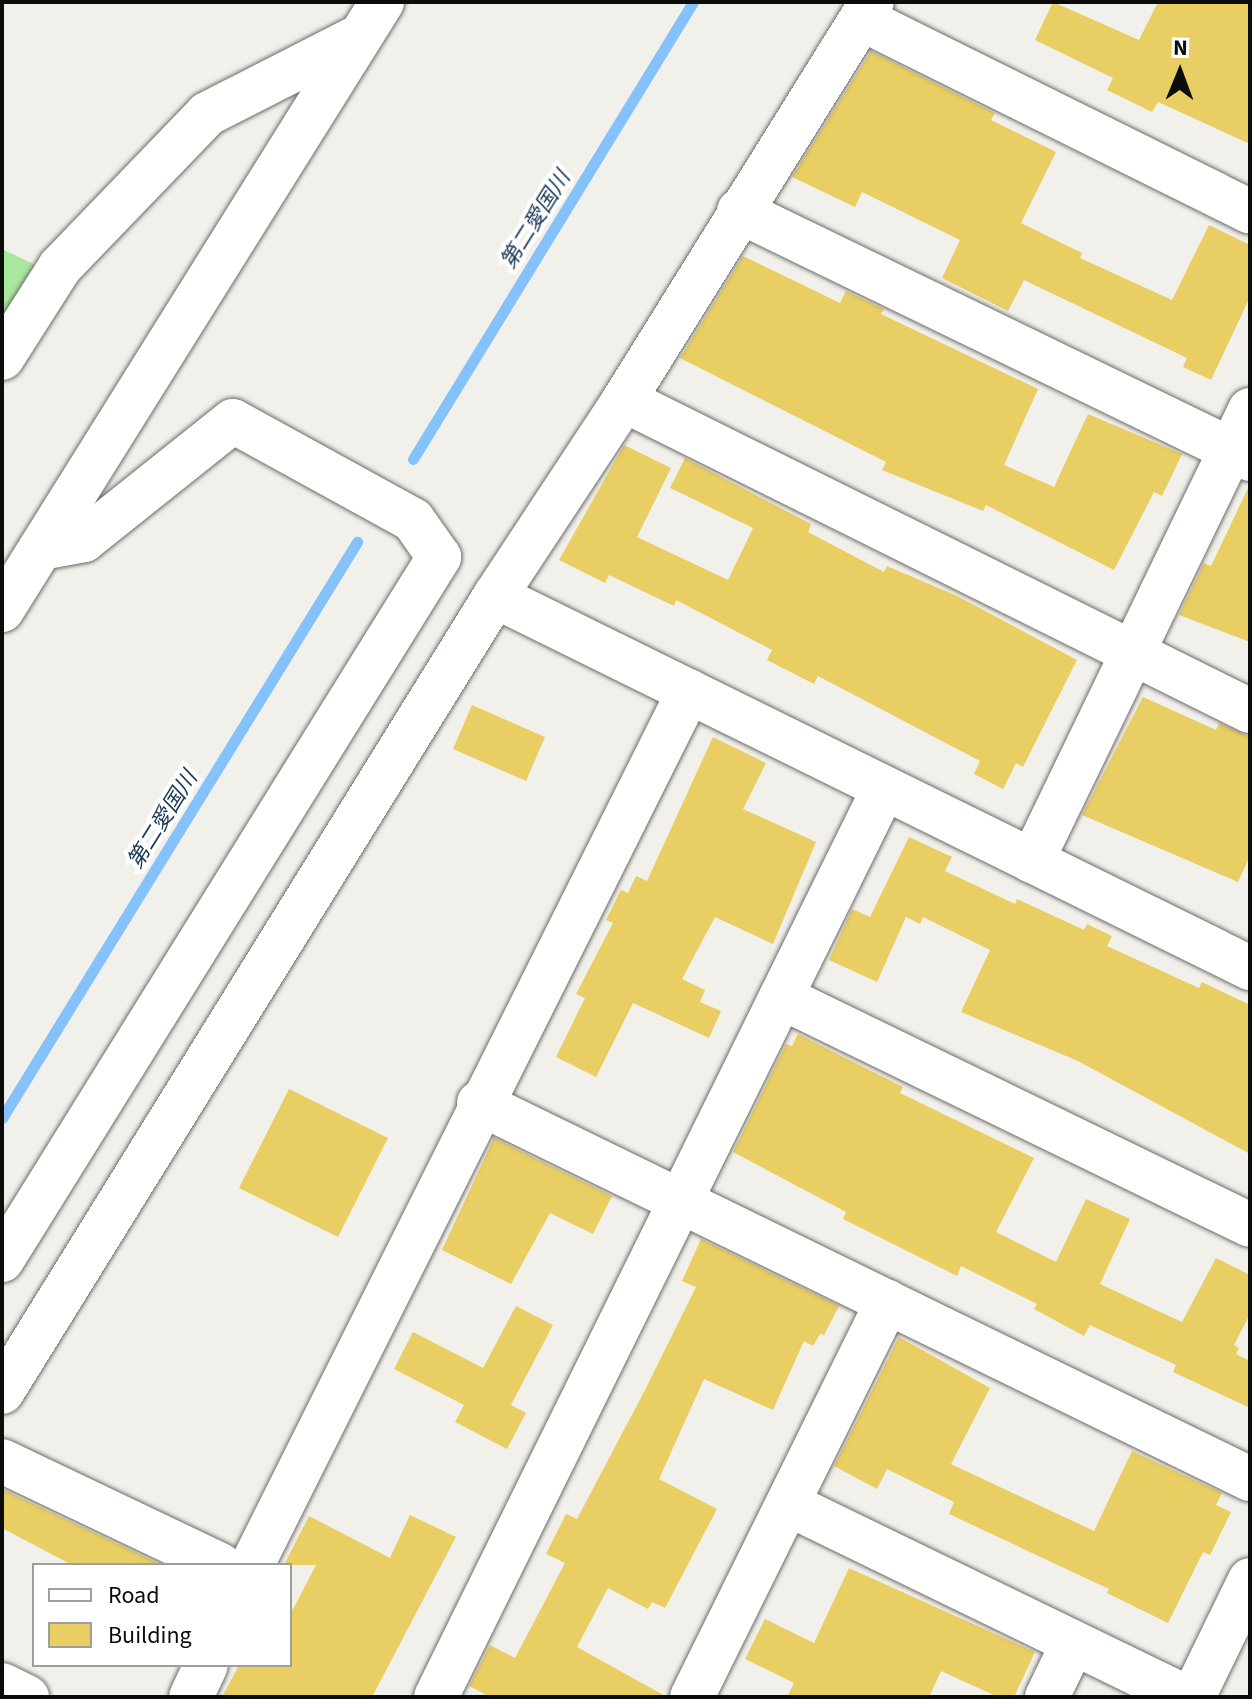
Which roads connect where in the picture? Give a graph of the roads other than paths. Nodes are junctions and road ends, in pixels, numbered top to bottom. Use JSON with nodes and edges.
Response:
{"nodes":[{"id":1,"x":867,"y":10,"type":"edge"},
{"id":2,"x":372,"y":19,"type":"edge"},
{"id":3,"x":739,"y":211,"type":"junction"},
{"id":4,"x":1250,"y":212,"type":"edge"},
{"id":5,"x":2,"y":358,"type":"edge"},
{"id":6,"x":624,"y":400,"type":"junction"},
{"id":7,"x":1250,"y":410,"type":"edge"},
{"id":8,"x":1240,"y":454,"type":"edge"},
{"id":9,"x":41,"y":548,"type":"junction"},
{"id":10,"x":495,"y":596,"type":"junction"},
{"id":11,"x":2,"y":610,"type":"edge"},
{"id":12,"x":1131,"y":653,"type":"junction"},
{"id":13,"x":689,"y":691,"type":"junction"},
{"id":14,"x":1250,"y":711,"type":"edge"},
{"id":15,"x":884,"y":788,"type":"junction"},
{"id":16,"x":1032,"y":861,"type":"junction"},
{"id":17,"x":1250,"y":968,"type":"edge"},
{"id":18,"x":781,"y":997,"type":"junction"},
{"id":19,"x":479,"y":1103,"type":"junction"},
{"id":20,"x":681,"y":1200,"type":"junction"},
{"id":21,"x":1250,"y":1225,"type":"edge"},
{"id":22,"x":2,"y":1260,"type":"edge"},
{"id":23,"x":887,"y":1302,"type":"junction"},
{"id":24,"x":2,"y":1392,"type":"edge"},
{"id":25,"x":2,"y":1461,"type":"edge"},
{"id":26,"x":1250,"y":1479,"type":"edge"},
{"id":27,"x":788,"y":1504,"type":"junction"},
{"id":28,"x":216,"y":1563,"type":"edge"},
{"id":29,"x":253,"y":1563,"type":"edge"},
{"id":30,"x":1250,"y":1580,"type":"edge"},
{"id":31,"x":1073,"y":1643,"type":"junction"},
{"id":32,"x":205,"y":1667,"type":"edge"},
{"id":33,"x":2,"y":1685,"type":"edge"},
{"id":34,"x":27,"y":1697,"type":"edge"},
{"id":35,"x":191,"y":1697,"type":"edge"},
{"id":36,"x":436,"y":1697,"type":"edge"},
{"id":37,"x":692,"y":1697,"type":"edge"},
{"id":38,"x":1047,"y":1697,"type":"edge"},
{"id":39,"x":1185,"y":1697,"type":"edge"},
{"id":40,"x":1193,"y":1697,"type":"edge"}],
"edges":[{"from":1,"to":3,"type":"street"},
{"from":1,"to":4,"type":"street"},
{"from":2,"to":5,"type":"street"},
{"from":2,"to":9,"type":"street"},
{"from":3,"to":6,"type":"street"},
{"from":3,"to":8,"type":"street"},
{"from":6,"to":10,"type":"street"},
{"from":6,"to":12,"type":"street"},
{"from":7,"to":8,"type":"street"},
{"from":8,"to":12,"type":"street"},
{"from":9,"to":11,"type":"street"},
{"from":9,"to":22,"type":"street"},
{"from":10,"to":13,"type":"street"},
{"from":10,"to":24,"type":"street"},
{"from":12,"to":14,"type":"street"},
{"from":12,"to":16,"type":"street"},
{"from":13,"to":15,"type":"street"},
{"from":13,"to":19,"type":"street"},
{"from":15,"to":16,"type":"street"},
{"from":15,"to":18,"type":"street"},
{"from":16,"to":17,"type":"street"},
{"from":18,"to":20,"type":"street"},
{"from":18,"to":21,"type":"street"},
{"from":19,"to":20,"type":"street"},
{"from":19,"to":29,"type":"street"},
{"from":20,"to":23,"type":"street"},
{"from":20,"to":36,"type":"street"},
{"from":23,"to":26,"type":"street"},
{"from":23,"to":27,"type":"street"},
{"from":25,"to":28,"type":"street"},
{"from":27,"to":31,"type":"street"},
{"from":27,"to":37,"type":"street"},
{"from":30,"to":40,"type":"street"},
{"from":31,"to":38,"type":"street"},
{"from":31,"to":39,"type":"street"},
{"from":32,"to":35,"type":"street"},
{"from":33,"to":34,"type":"street"}]}
